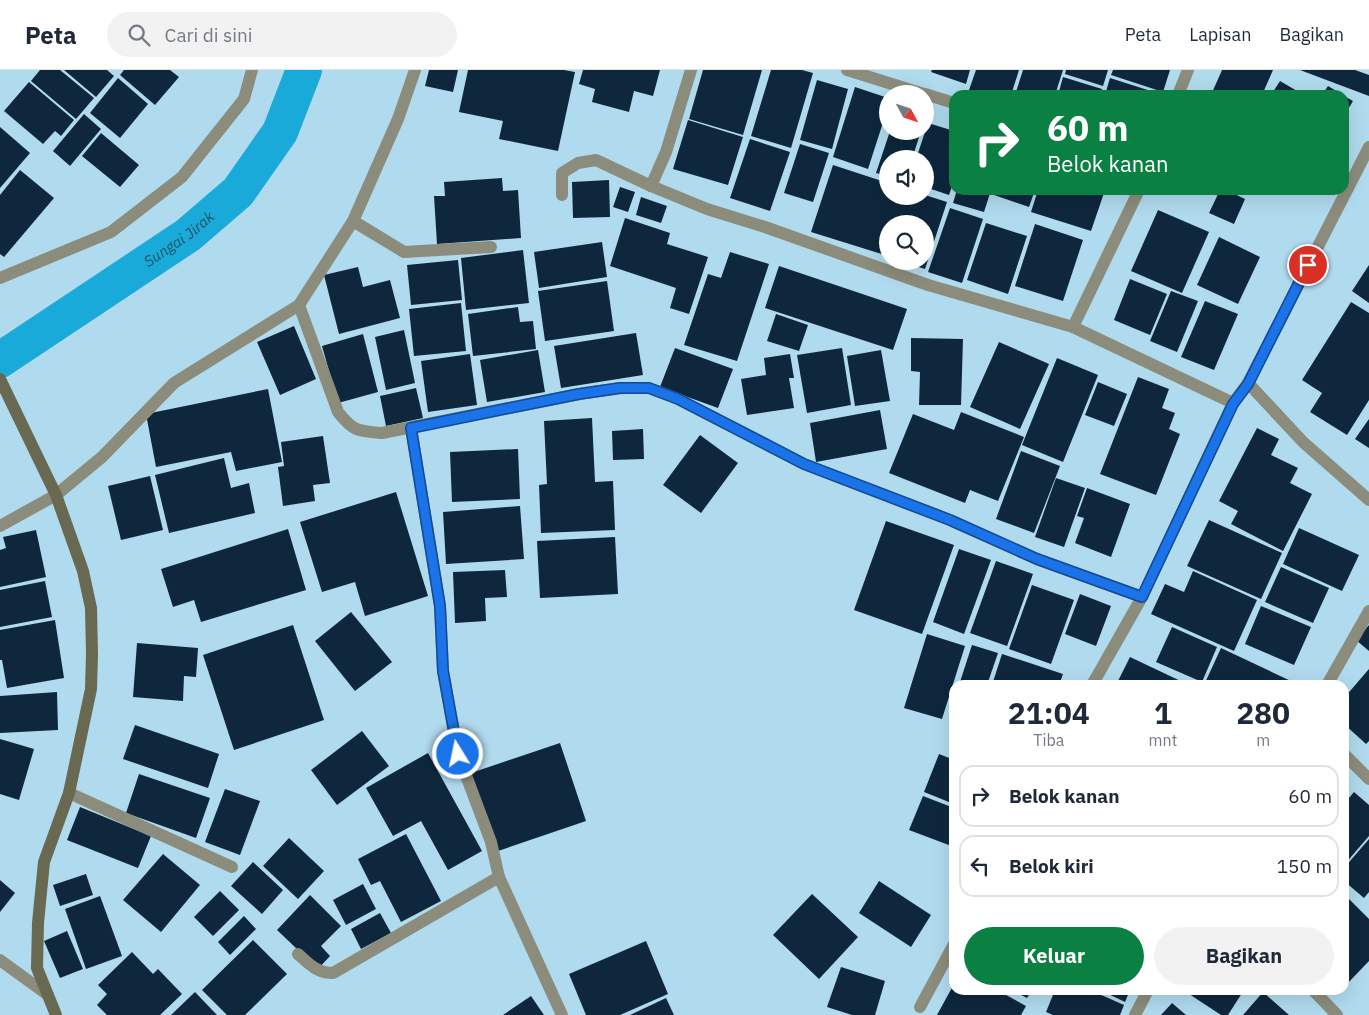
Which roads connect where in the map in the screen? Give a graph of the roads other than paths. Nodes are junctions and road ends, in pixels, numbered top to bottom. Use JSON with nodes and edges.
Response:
{"nodes":[{"id":1,"x":252,"y":70,"type":"edge"},
{"id":2,"x":415,"y":70,"type":"edge"},
{"id":3,"x":691,"y":70,"type":"edge"},
{"id":4,"x":847,"y":70,"type":"edge"},
{"id":5,"x":1188,"y":70,"type":"edge"},
{"id":6,"x":895,"y":85,"type":"edge"},
{"id":7,"x":1180,"y":90,"type":"edge"},
{"id":8,"x":934,"y":97,"type":"edge"},
{"id":9,"x":949,"y":102,"type":"edge"},
{"id":10,"x":1369,"y":147,"type":"edge"},
{"id":11,"x":652,"y":186,"type":"junction"},
{"id":12,"x":1349,"y":186,"type":"edge"},
{"id":13,"x":562,"y":195,"type":"dead end"},
{"id":14,"x":1137,"y":195,"type":"edge"},
{"id":15,"x":1344,"y":195,"type":"edge"},
{"id":16,"x":353,"y":221,"type":"junction"},
{"id":17,"x":491,"y":247,"type":"dead end"},
{"id":18,"x":0,"y":278,"type":"edge"},
{"id":19,"x":299,"y":305,"type":"junction"},
{"id":20,"x":1072,"y":327,"type":"junction"},
{"id":21,"x":0,"y":379,"type":"edge"},
{"id":22,"x":1248,"y":384,"type":"junction"},
{"id":23,"x":1233,"y":404,"type":"junction"},
{"id":24,"x":411,"y":428,"type":"junction"},
{"id":25,"x":56,"y":495,"type":"junction"},
{"id":26,"x":1369,"y":500,"type":"edge"},
{"id":27,"x":0,"y":526,"type":"edge"},
{"id":28,"x":1142,"y":597,"type":"junction"},
{"id":29,"x":1369,"y":611,"type":"edge"},
{"id":30,"x":1095,"y":680,"type":"edge"},
{"id":31,"x":1330,"y":680,"type":"edge"},
{"id":32,"x":1349,"y":759,"type":"edge"},
{"id":33,"x":1369,"y":780,"type":"edge"},
{"id":34,"x":69,"y":792,"type":"junction"},
{"id":35,"x":232,"y":867,"type":"dead end"},
{"id":36,"x":499,"y":878,"type":"junction"},
{"id":37,"x":949,"y":953,"type":"edge"},
{"id":38,"x":298,"y":954,"type":"dead end"},
{"id":39,"x":0,"y":960,"type":"edge"},
{"id":40,"x":48,"y":995,"type":"junction"},
{"id":41,"x":1145,"y":995,"type":"edge"},
{"id":42,"x":1318,"y":995,"type":"edge"},
{"id":43,"x":920,"y":1007,"type":"dead end"},
{"id":44,"x":56,"y":1015,"type":"edge"},
{"id":45,"x":562,"y":1015,"type":"edge"},
{"id":46,"x":1134,"y":1015,"type":"edge"},
{"id":47,"x":1338,"y":1015,"type":"edge"}],
"edges":[{"from":1,"to":18,"type":"street"},
{"from":2,"to":16,"type":"street"},
{"from":3,"to":11,"type":"street"},
{"from":4,"to":6,"type":"street"},
{"from":5,"to":7,"type":"street"},
{"from":8,"to":9,"type":"street"},
{"from":10,"to":12,"type":"street"},
{"from":11,"to":13,"type":"street"},
{"from":11,"to":20,"type":"street"},
{"from":14,"to":20,"type":"street"},
{"from":15,"to":22,"type":"street"},
{"from":16,"to":17,"type":"street"},
{"from":16,"to":19,"type":"street"},
{"from":19,"to":24,"type":"street"},
{"from":19,"to":25,"type":"street"},
{"from":20,"to":23,"type":"street"},
{"from":21,"to":25,"type":"main road"},
{"from":22,"to":23,"type":"street"},
{"from":22,"to":26,"type":"street"},
{"from":23,"to":28,"type":"street"},
{"from":24,"to":28,"type":"street"},
{"from":24,"to":36,"type":"street"},
{"from":25,"to":27,"type":"street"},
{"from":25,"to":34,"type":"main road"},
{"from":28,"to":30,"type":"street"},
{"from":29,"to":31,"type":"street"},
{"from":32,"to":33,"type":"street"},
{"from":34,"to":35,"type":"street"},
{"from":34,"to":40,"type":"main road"},
{"from":36,"to":38,"type":"street"},
{"from":36,"to":45,"type":"street"},
{"from":37,"to":43,"type":"street"},
{"from":39,"to":40,"type":"street"},
{"from":40,"to":44,"type":"main road"},
{"from":41,"to":46,"type":"street"},
{"from":42,"to":47,"type":"street"}]}
